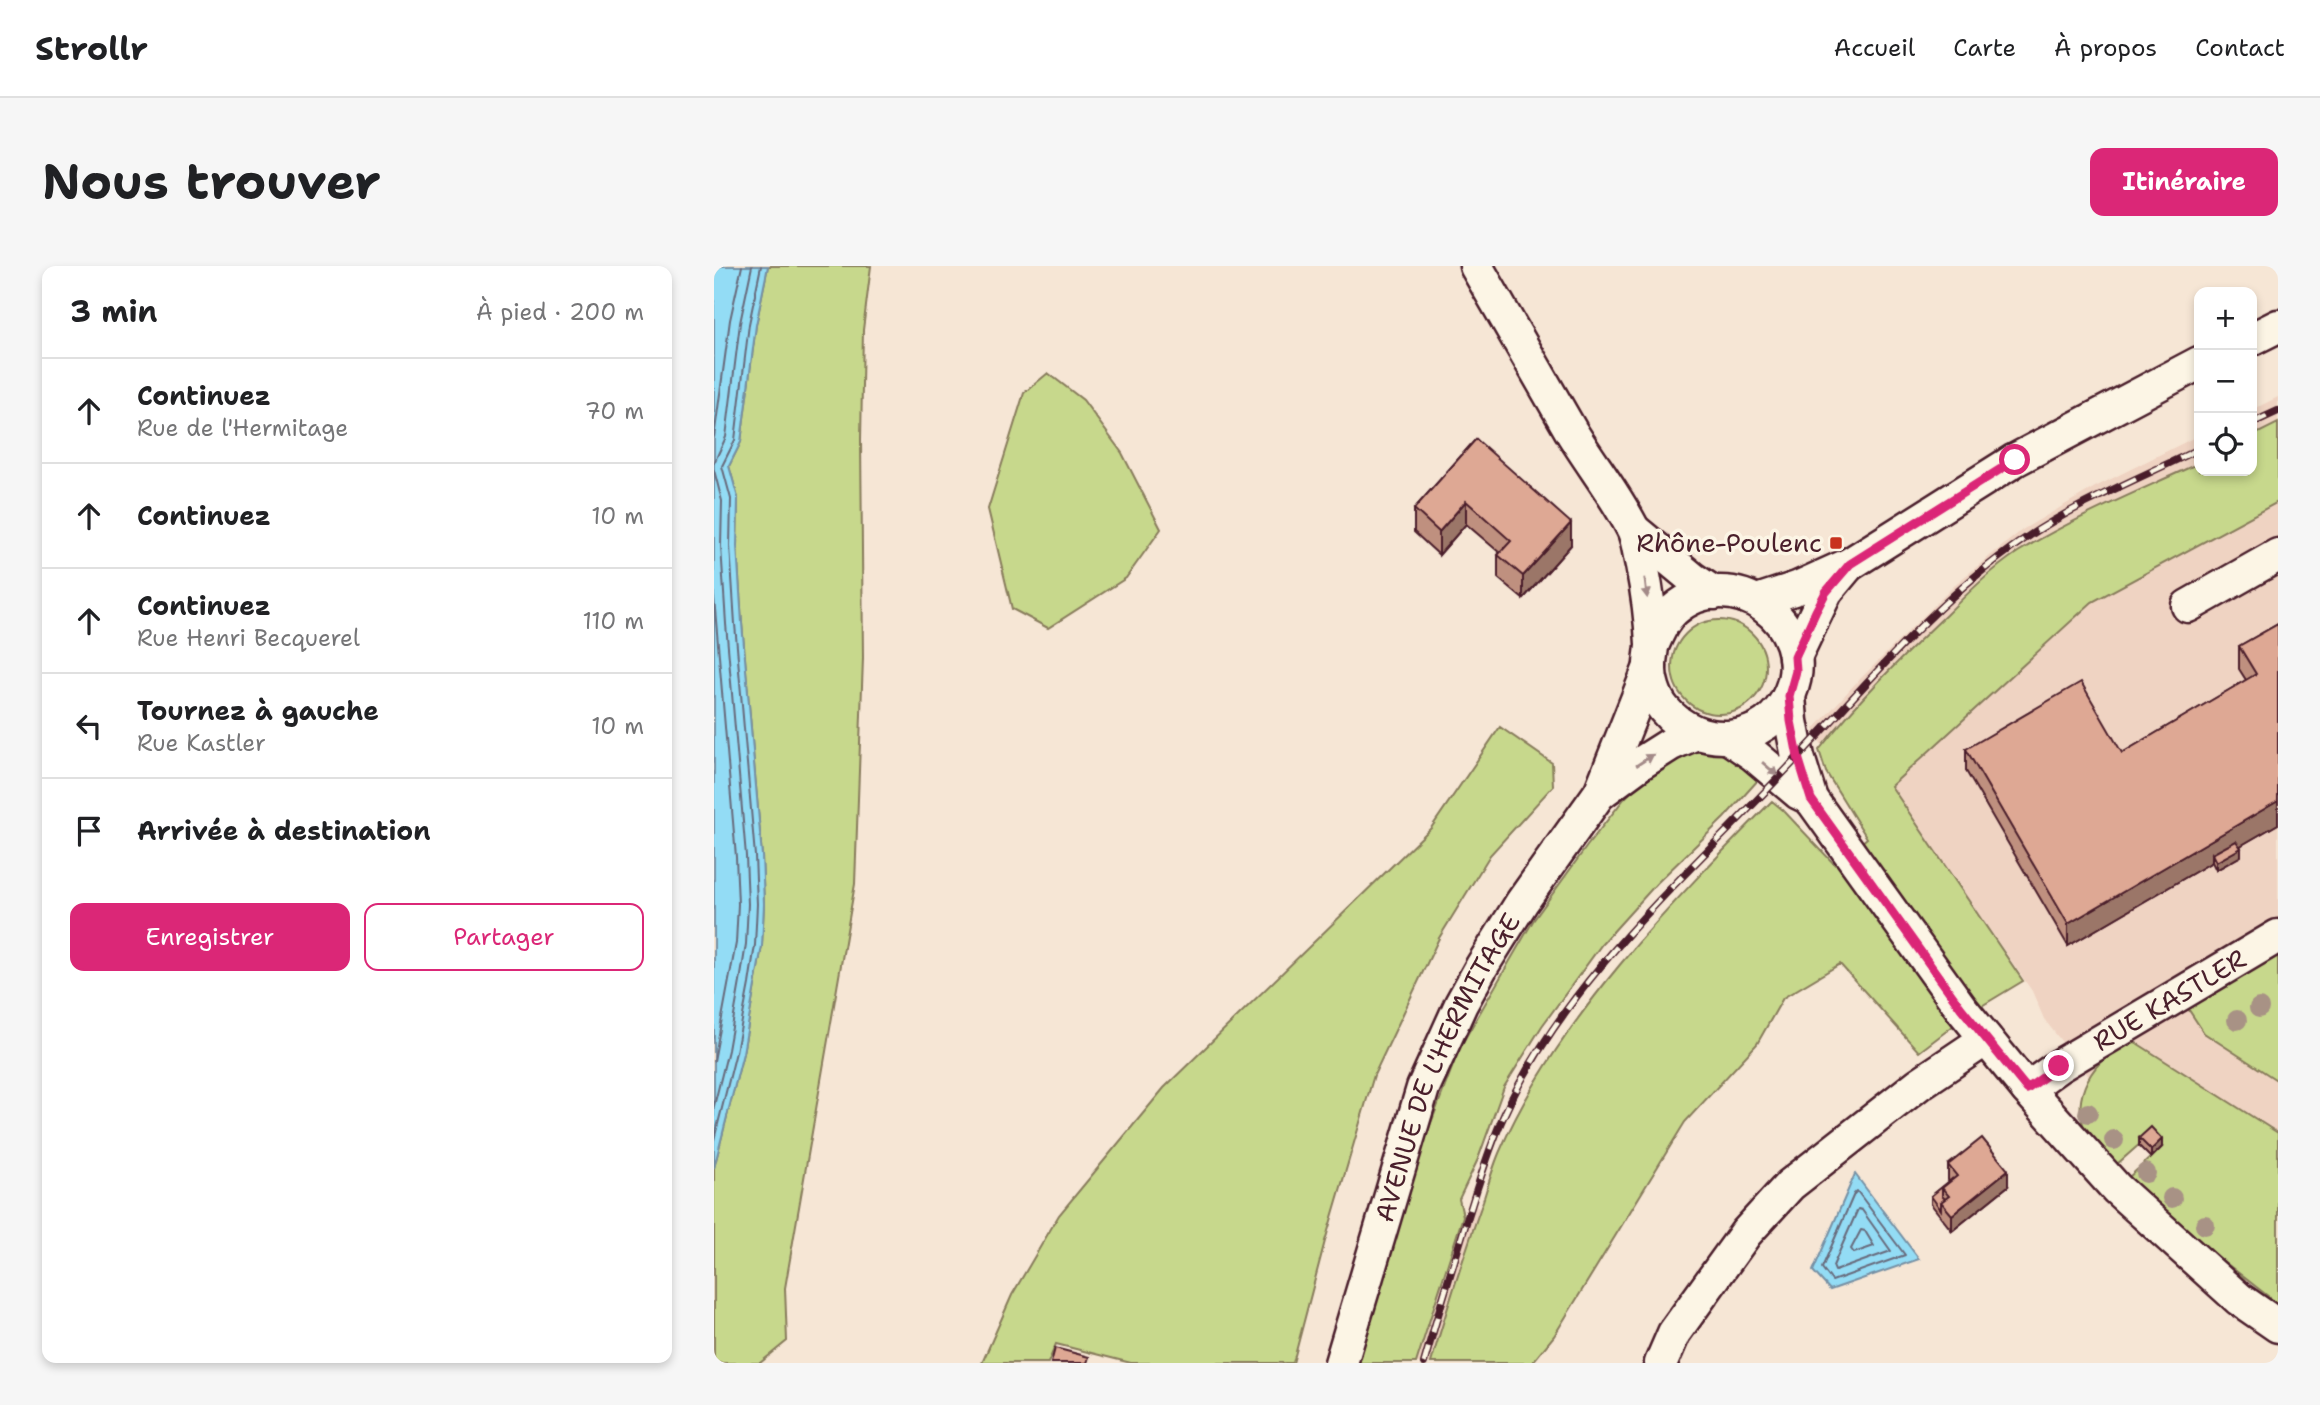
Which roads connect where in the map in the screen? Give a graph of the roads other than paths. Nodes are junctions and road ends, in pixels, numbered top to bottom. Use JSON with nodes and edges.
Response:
{"nodes":[{"id":1,"x":1476,"y":266,"type":"edge"},
{"id":2,"x":2278,"y":326,"type":"edge"},
{"id":3,"x":2257,"y":336,"type":"edge"},
{"id":4,"x":2194,"y":366,"type":"edge"},
{"id":5,"x":1634,"y":531,"type":"junction"},
{"id":6,"x":2278,"y":555,"type":"edge"},
{"id":7,"x":1850,"y":564,"type":"junction"},
{"id":8,"x":1714,"y":593,"type":"junction"},
{"id":9,"x":1757,"y":601,"type":"junction"},
{"id":10,"x":2188,"y":606,"type":"dead end"},
{"id":11,"x":1651,"y":656,"type":"junction"},
{"id":12,"x":1795,"y":657,"type":"junction"},
{"id":13,"x":1789,"y":696,"type":"junction"},
{"id":14,"x":1696,"y":733,"type":"junction"},
{"id":15,"x":1729,"y":738,"type":"junction"},
{"id":16,"x":1600,"y":794,"type":"junction"},
{"id":17,"x":1811,"y":799,"type":"junction"},
{"id":18,"x":2278,"y":936,"type":"edge"},
{"id":19,"x":1986,"y":1039,"type":"junction"},
{"id":20,"x":2027,"y":1089,"type":"junction"},
{"id":21,"x":2278,"y":1326,"type":"edge"},
{"id":22,"x":1341,"y":1363,"type":"edge"},
{"id":23,"x":1661,"y":1363,"type":"edge"}],
"edges":[{"from":1,"to":5,"type":"street"},
{"from":2,"to":3,"type":"street"},
{"from":4,"to":7,"type":"street"},
{"from":5,"to":8,"type":"street"},
{"from":5,"to":11,"type":"street","one_way":true},
{"from":6,"to":10,"type":"street"},
{"from":7,"to":9,"type":"street"},
{"from":7,"to":12,"type":"street"},
{"from":8,"to":9,"type":"street"},
{"from":8,"to":11,"type":"street"},
{"from":9,"to":12,"type":"street"},
{"from":11,"to":14,"type":"street"},
{"from":11,"to":16,"type":"street","name":"AVENUE DE L'HERMITAGE"},
{"from":12,"to":13,"type":"street"},
{"from":13,"to":15,"type":"street"},
{"from":13,"to":17,"type":"street"},
{"from":14,"to":15,"type":"street"},
{"from":16,"to":14,"type":"street","name":"AVENUE DE L'HERMITAGE","one_way":true},
{"from":15,"to":17,"type":"street","one_way":true},
{"from":16,"to":22,"type":"street","name":"AVENUE DE L'HERMITAGE"},
{"from":17,"to":19,"type":"street"},
{"from":18,"to":20,"type":"street","name":"RUE KASTLER"},
{"from":19,"to":20,"type":"street"},
{"from":19,"to":23,"type":"street"},
{"from":20,"to":21,"type":"street"}]}
